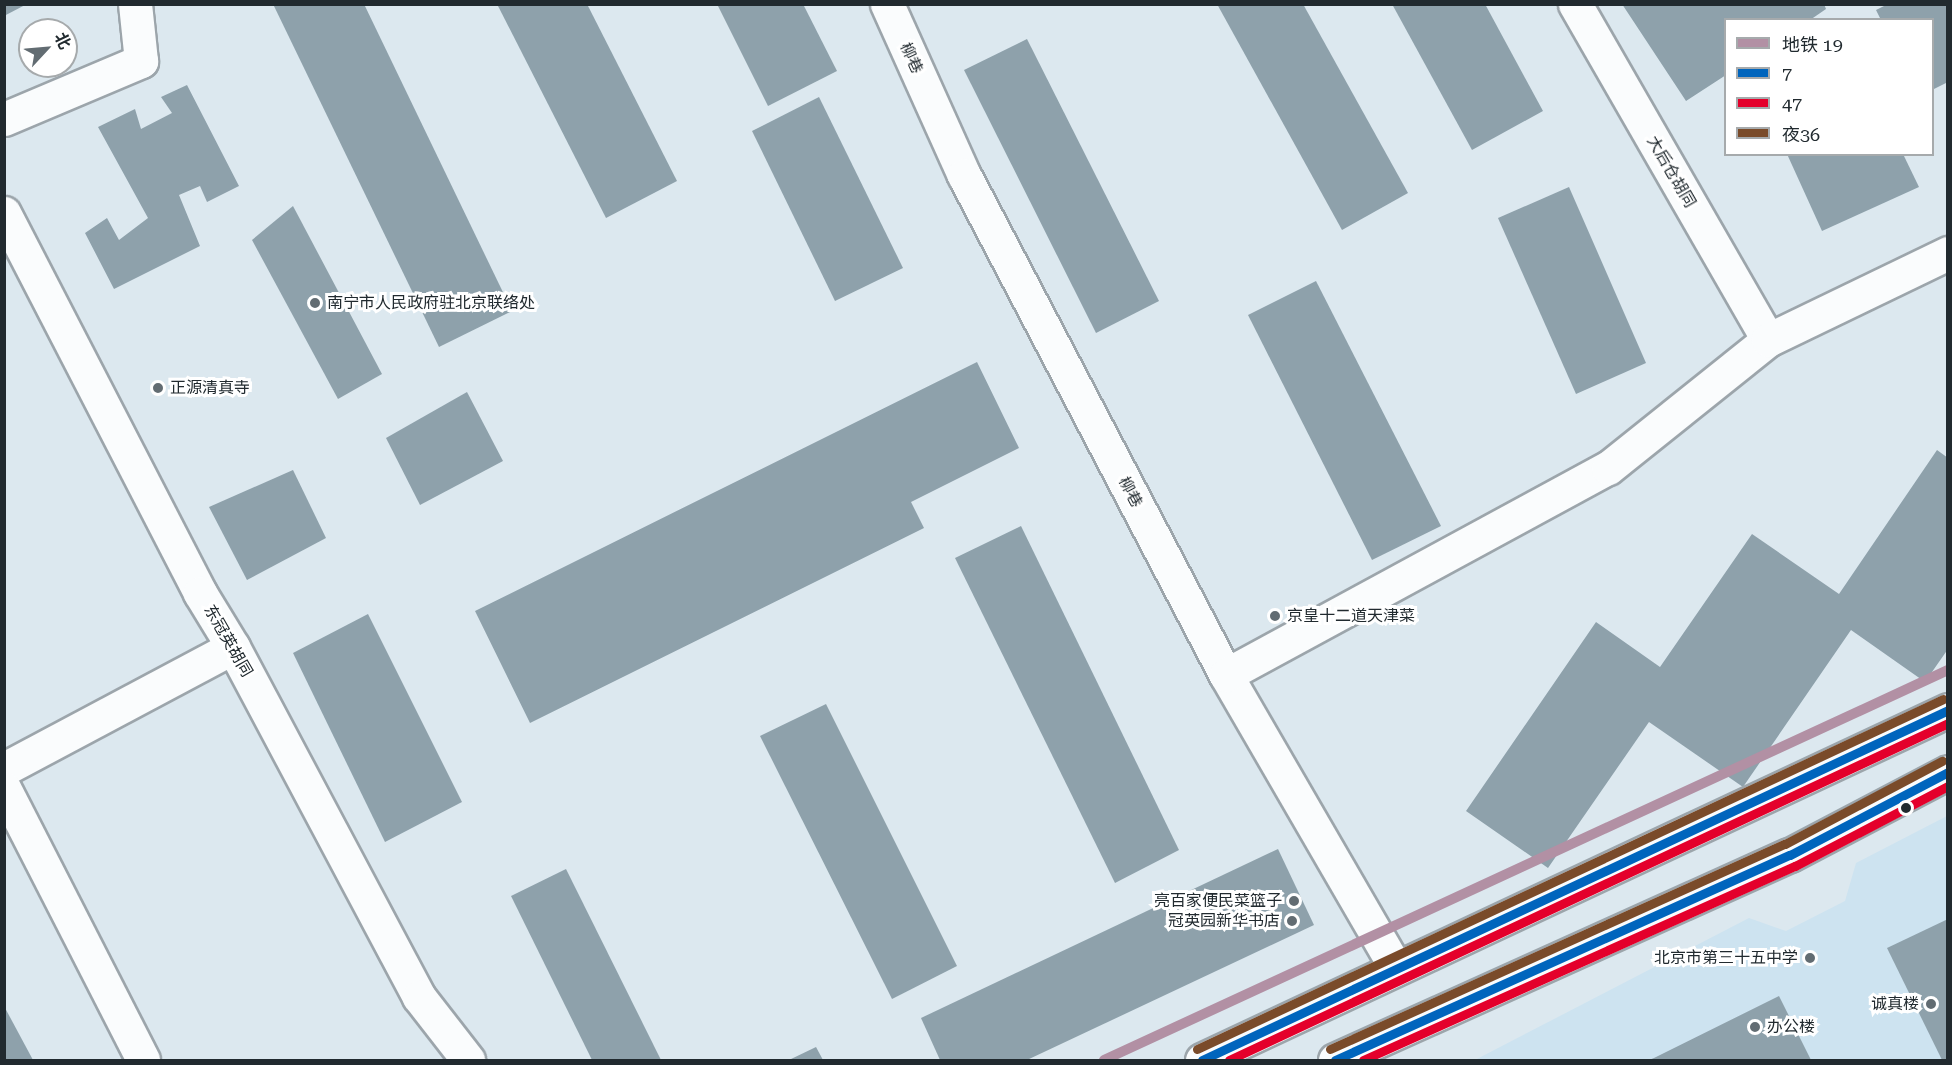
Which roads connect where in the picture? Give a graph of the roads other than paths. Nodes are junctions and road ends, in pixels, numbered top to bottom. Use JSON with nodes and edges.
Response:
{"nodes":[{"id":1,"x":135,"y":4,"type":"edge"},
{"id":2,"x":886,"y":4,"type":"edge"},
{"id":3,"x":1575,"y":4,"type":"edge"},
{"id":4,"x":4,"y":119,"type":"edge"},
{"id":5,"x":4,"y":213,"type":"edge"},
{"id":6,"x":1947,"y":253,"type":"edge"},
{"id":7,"x":1768,"y":340,"type":"junction"},
{"id":8,"x":234,"y":647,"type":"junction"},
{"id":9,"x":1226,"y":675,"type":"junction"},
{"id":10,"x":1947,"y":710,"type":"edge"},
{"id":11,"x":4,"y":769,"type":"edge"},
{"id":12,"x":1947,"y":772,"type":"edge"},
{"id":13,"x":4,"y":788,"type":"edge"},
{"id":14,"x":1396,"y":968,"type":"junction"},
{"id":15,"x":143,"y":1060,"type":"edge"},
{"id":16,"x":468,"y":1060,"type":"edge"},
{"id":17,"x":1202,"y":1060,"type":"edge"},
{"id":18,"x":1335,"y":1060,"type":"edge"}],
"edges":[{"from":1,"to":4,"type":"street"},
{"from":2,"to":9,"type":"street","name":"柳巷"},
{"from":3,"to":7,"type":"street","name":"大后仓胡同"},
{"from":5,"to":8,"type":"street","name":"东冠英胡同"},
{"from":6,"to":7,"type":"street"},
{"from":7,"to":9,"type":"street"},
{"from":8,"to":11,"type":"street"},
{"from":8,"to":16,"type":"street","name":"东冠英胡同"},
{"from":9,"to":14,"type":"street","name":"柳巷"},
{"from":10,"to":14,"type":"street"},
{"from":12,"to":18,"type":"street"},
{"from":13,"to":15,"type":"street"},
{"from":14,"to":17,"type":"street"}]}
